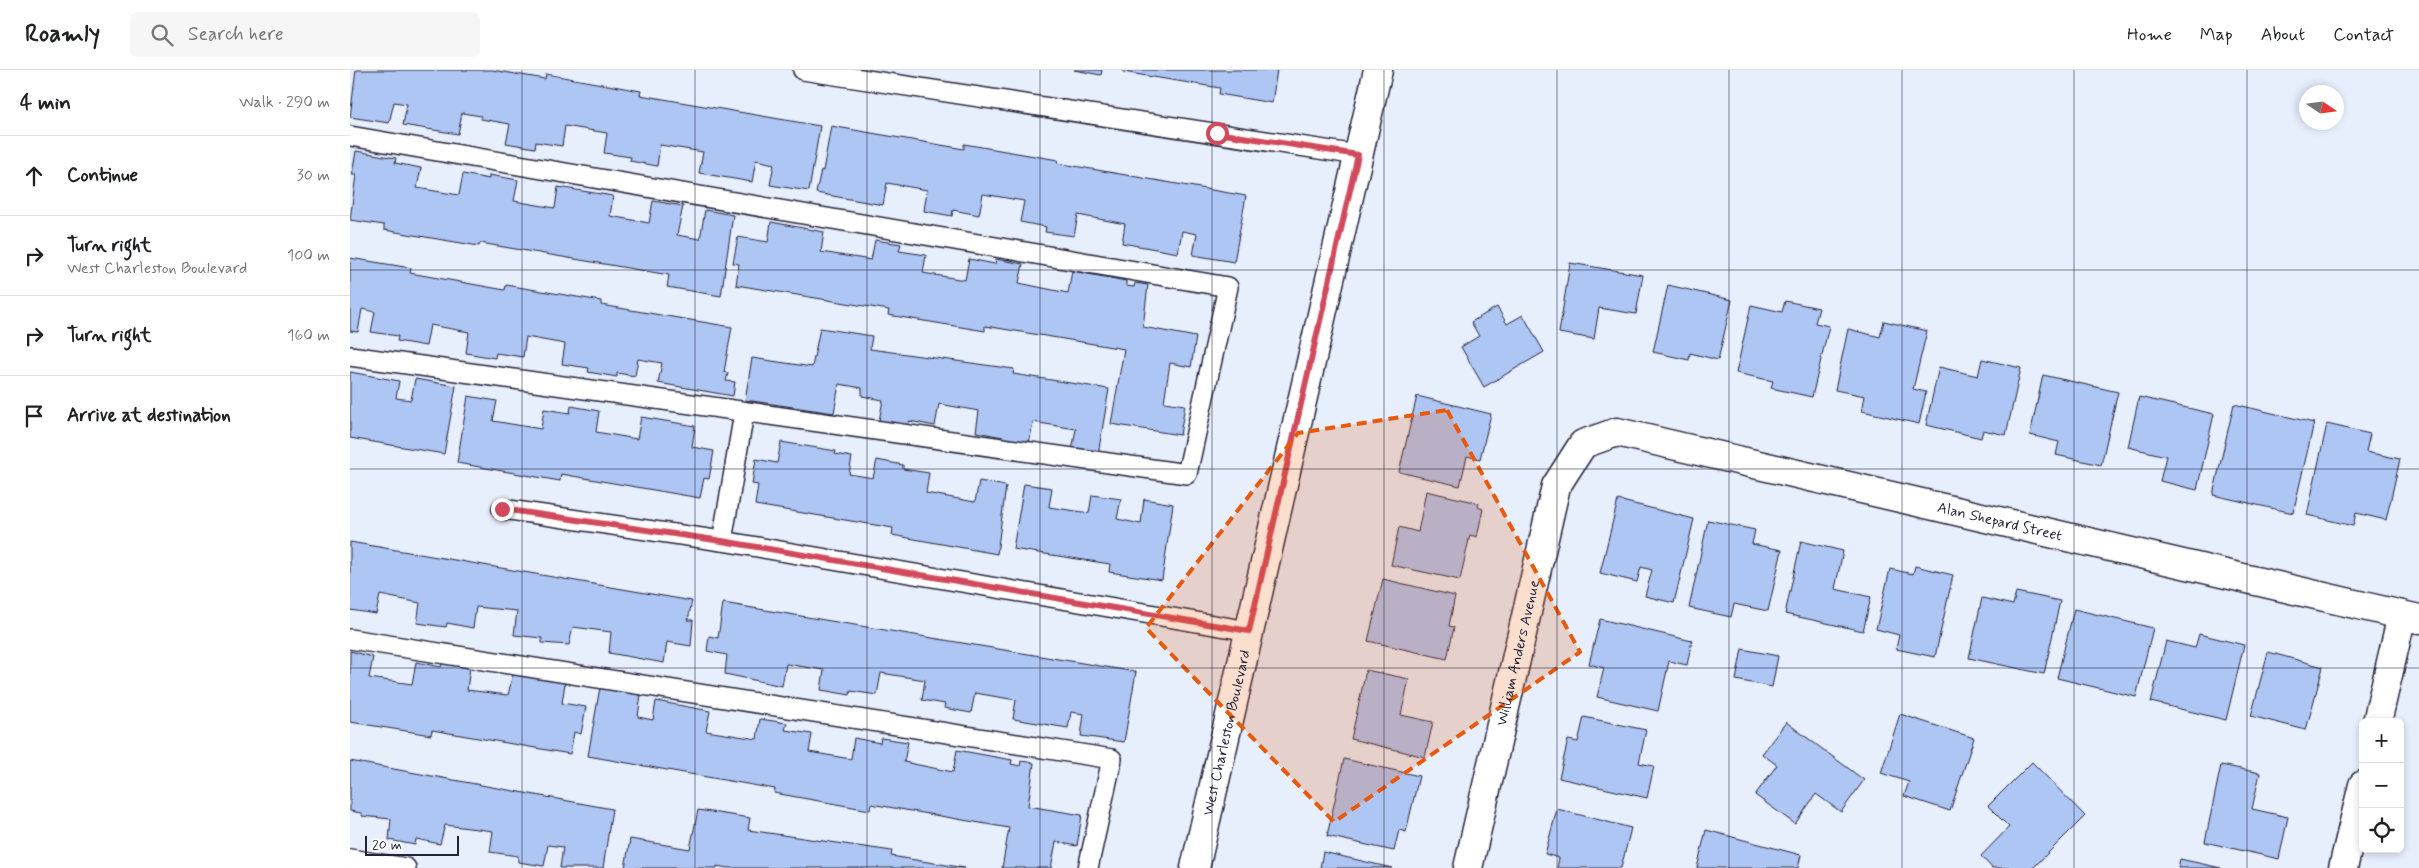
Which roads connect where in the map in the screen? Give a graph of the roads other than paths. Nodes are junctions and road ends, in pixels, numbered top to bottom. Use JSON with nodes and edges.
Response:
{"nodes":[{"id":1,"x":803,"y":70,"type":"edge"},
{"id":2,"x":1378,"y":70,"type":"edge"},
{"id":3,"x":822,"y":72,"type":"edge"},
{"id":4,"x":350,"y":136,"type":"edge"},
{"id":5,"x":1358,"y":155,"type":"junction"},
{"id":6,"x":350,"y":356,"type":"edge"},
{"id":7,"x":744,"y":413,"type":"junction"},
{"id":8,"x":1583,"y":444,"type":"joint"},
{"id":9,"x":502,"y":509,"type":"dead end"},
{"id":10,"x":722,"y":541,"type":"junction"},
{"id":11,"x":2411,"y":617,"type":"edge"},
{"id":12,"x":1249,"y":631,"type":"junction"},
{"id":13,"x":350,"y":639,"type":"edge"},
{"id":14,"x":2379,"y":718,"type":"edge"},
{"id":15,"x":2359,"y":802,"type":"edge"},
{"id":16,"x":350,"y":859,"type":"edge"},
{"id":17,"x":406,"y":868,"type":"edge"},
{"id":18,"x":1088,"y":868,"type":"edge"},
{"id":19,"x":1195,"y":868,"type":"edge"},
{"id":20,"x":1468,"y":868,"type":"edge"},
{"id":21,"x":2343,"y":868,"type":"edge"}],
"edges":[{"from":1,"to":3,"type":"lane"},
{"from":2,"to":5,"type":"street","name":"West Charleston Boulevard"},
{"from":3,"to":5,"type":"lane"},
{"from":4,"to":7,"type":"lane"},
{"from":5,"to":12,"type":"street","name":"West Charleston Boulevard"},
{"from":6,"to":7,"type":"lane"},
{"from":7,"to":10,"type":"lane"},
{"from":8,"to":11,"type":"street","name":"Alan Shepard Street"},
{"from":8,"to":20,"type":"street","name":"William Anders Avenue"},
{"from":9,"to":10,"type":"lane"},
{"from":10,"to":12,"type":"lane"},
{"from":11,"to":14,"type":"street"},
{"from":12,"to":19,"type":"street","name":"West Charleston Boulevard"},
{"from":13,"to":18,"type":"lane"},
{"from":15,"to":21,"type":"street"},
{"from":16,"to":17,"type":"lane"}]}
